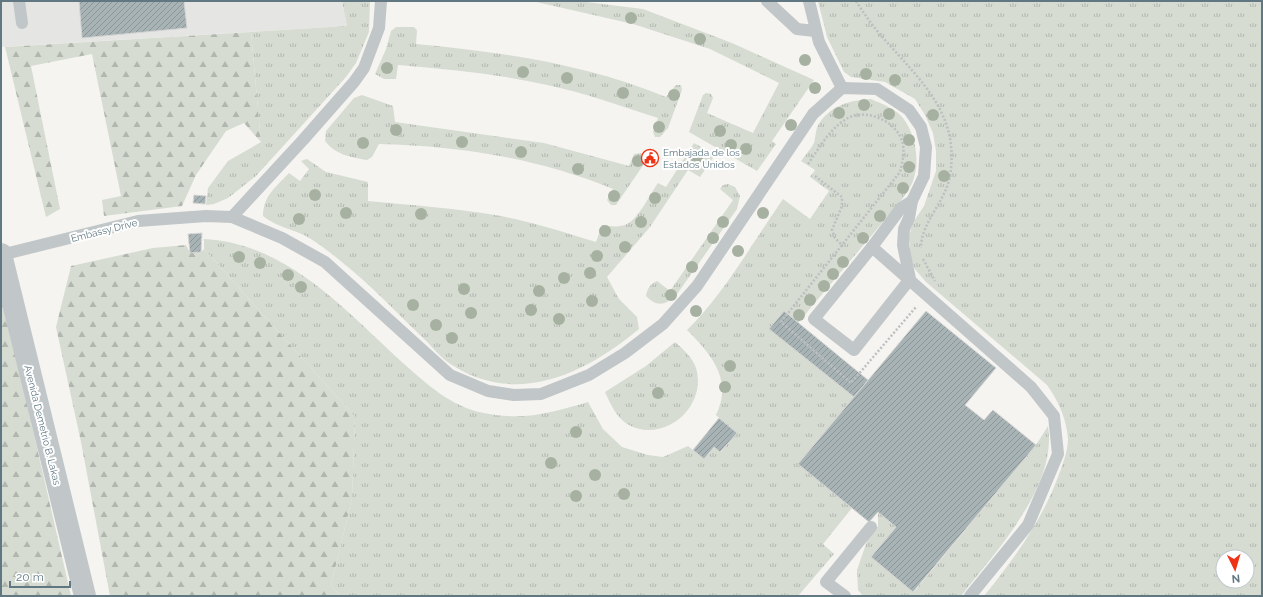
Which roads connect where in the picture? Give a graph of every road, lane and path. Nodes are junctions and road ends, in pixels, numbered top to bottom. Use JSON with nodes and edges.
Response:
{"nodes":[{"id":1,"x":19,"y":1,"type":"edge"},
{"id":2,"x":381,"y":1,"type":"edge"},
{"id":3,"x":767,"y":1,"type":"edge"},
{"id":4,"x":809,"y":1,"type":"edge"},
{"id":5,"x":22,"y":23,"type":"dead end"},
{"id":6,"x":815,"y":31,"type":"junction"},
{"id":7,"x":842,"y":88,"type":"junction"},
{"id":8,"x":808,"y":164,"type":"dead end"},
{"id":9,"x":912,"y":201,"type":"junction"},
{"id":10,"x":232,"y":217,"type":"junction"},
{"id":11,"x":842,"y":245,"type":"dead end"},
{"id":12,"x":872,"y":246,"type":"junction"},
{"id":13,"x":1,"y":255,"type":"edge"},
{"id":14,"x":910,"y":279,"type":"junction"},
{"id":15,"x":871,"y":527,"type":"dead end"},
{"id":16,"x":85,"y":596,"type":"edge"},
{"id":17,"x":845,"y":596,"type":"edge"},
{"id":18,"x":970,"y":596,"type":"edge"}],
"edges":[{"from":1,"to":5,"type":"lane"},
{"from":2,"to":10,"type":"lane"},
{"from":3,"to":6,"type":"lane"},
{"from":4,"to":6,"type":"lane"},
{"from":6,"to":7,"type":"lane"},
{"from":7,"to":9,"type":"lane"},
{"from":7,"to":10,"type":"lane"},
{"from":8,"to":11,"type":"path"},
{"from":9,"to":12,"type":"lane"},
{"from":9,"to":14,"type":"lane"},
{"from":10,"to":13,"type":"lane","name":"Embassy Drive"},
{"from":12,"to":14,"type":"lane"},
{"from":12,"to":14,"type":"lane"},
{"from":13,"to":16,"type":"street","name":"Avenida Demetrio B. Lakas"},
{"from":14,"to":18,"type":"lane"},
{"from":15,"to":17,"type":"lane"}]}
